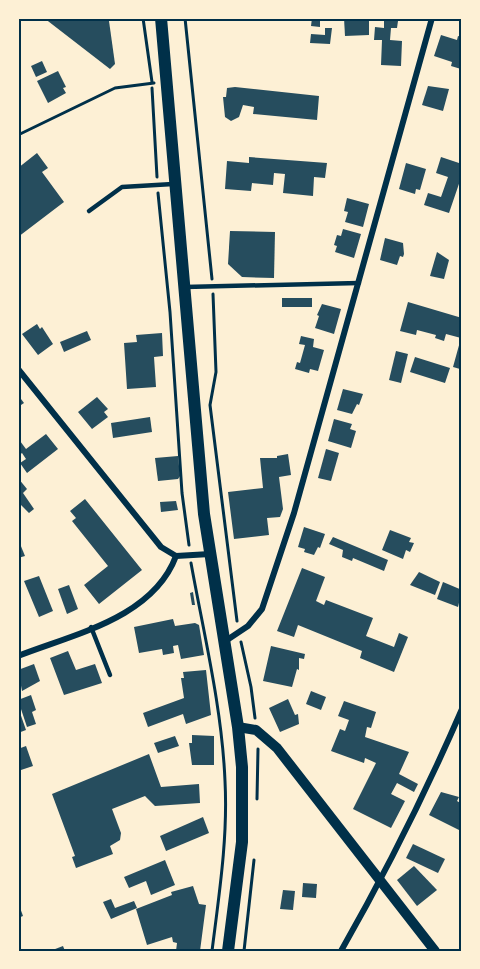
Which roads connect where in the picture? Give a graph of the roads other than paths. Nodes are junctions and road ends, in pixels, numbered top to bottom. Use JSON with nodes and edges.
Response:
{"nodes":[{"id":1,"x":161,"y":18,"type":"edge"},
{"id":2,"x":432,"y":18,"type":"edge"},
{"id":3,"x":176,"y":183,"type":"junction"},
{"id":4,"x":89,"y":212,"type":"dead end"},
{"id":5,"x":360,"y":283,"type":"junction"},
{"id":6,"x":183,"y":287,"type":"junction"},
{"id":7,"x":18,"y":369,"type":"edge"},
{"id":8,"x":210,"y":554,"type":"junction"},
{"id":9,"x":176,"y":556,"type":"junction"},
{"id":10,"x":91,"y":627,"type":"junction"},
{"id":11,"x":223,"y":642,"type":"junction"},
{"id":12,"x":18,"y":656,"type":"edge"},
{"id":13,"x":110,"y":675,"type":"dead end"},
{"id":14,"x":462,"y":709,"type":"edge"},
{"id":15,"x":238,"y":727,"type":"junction"},
{"id":16,"x":381,"y":880,"type":"junction"},
{"id":17,"x":228,"y":951,"type":"edge"},
{"id":18,"x":341,"y":951,"type":"edge"},
{"id":19,"x":435,"y":951,"type":"edge"}],
"edges":[{"from":1,"to":3,"type":"main road"},
{"from":2,"to":5,"type":"street"},
{"from":3,"to":4,"type":"lane"},
{"from":3,"to":6,"type":"main road"},
{"from":5,"to":6,"type":"lane"},
{"from":5,"to":11,"type":"street"},
{"from":6,"to":8,"type":"main road"},
{"from":7,"to":9,"type":"street"},
{"from":8,"to":9,"type":"street"},
{"from":8,"to":11,"type":"main road"},
{"from":9,"to":10,"type":"street"},
{"from":10,"to":12,"type":"street"},
{"from":10,"to":13,"type":"lane"},
{"from":11,"to":15,"type":"main road"},
{"from":14,"to":16,"type":"street"},
{"from":15,"to":16,"type":"street"},
{"from":15,"to":17,"type":"main road"},
{"from":16,"to":18,"type":"street"},
{"from":16,"to":19,"type":"street"}]}
